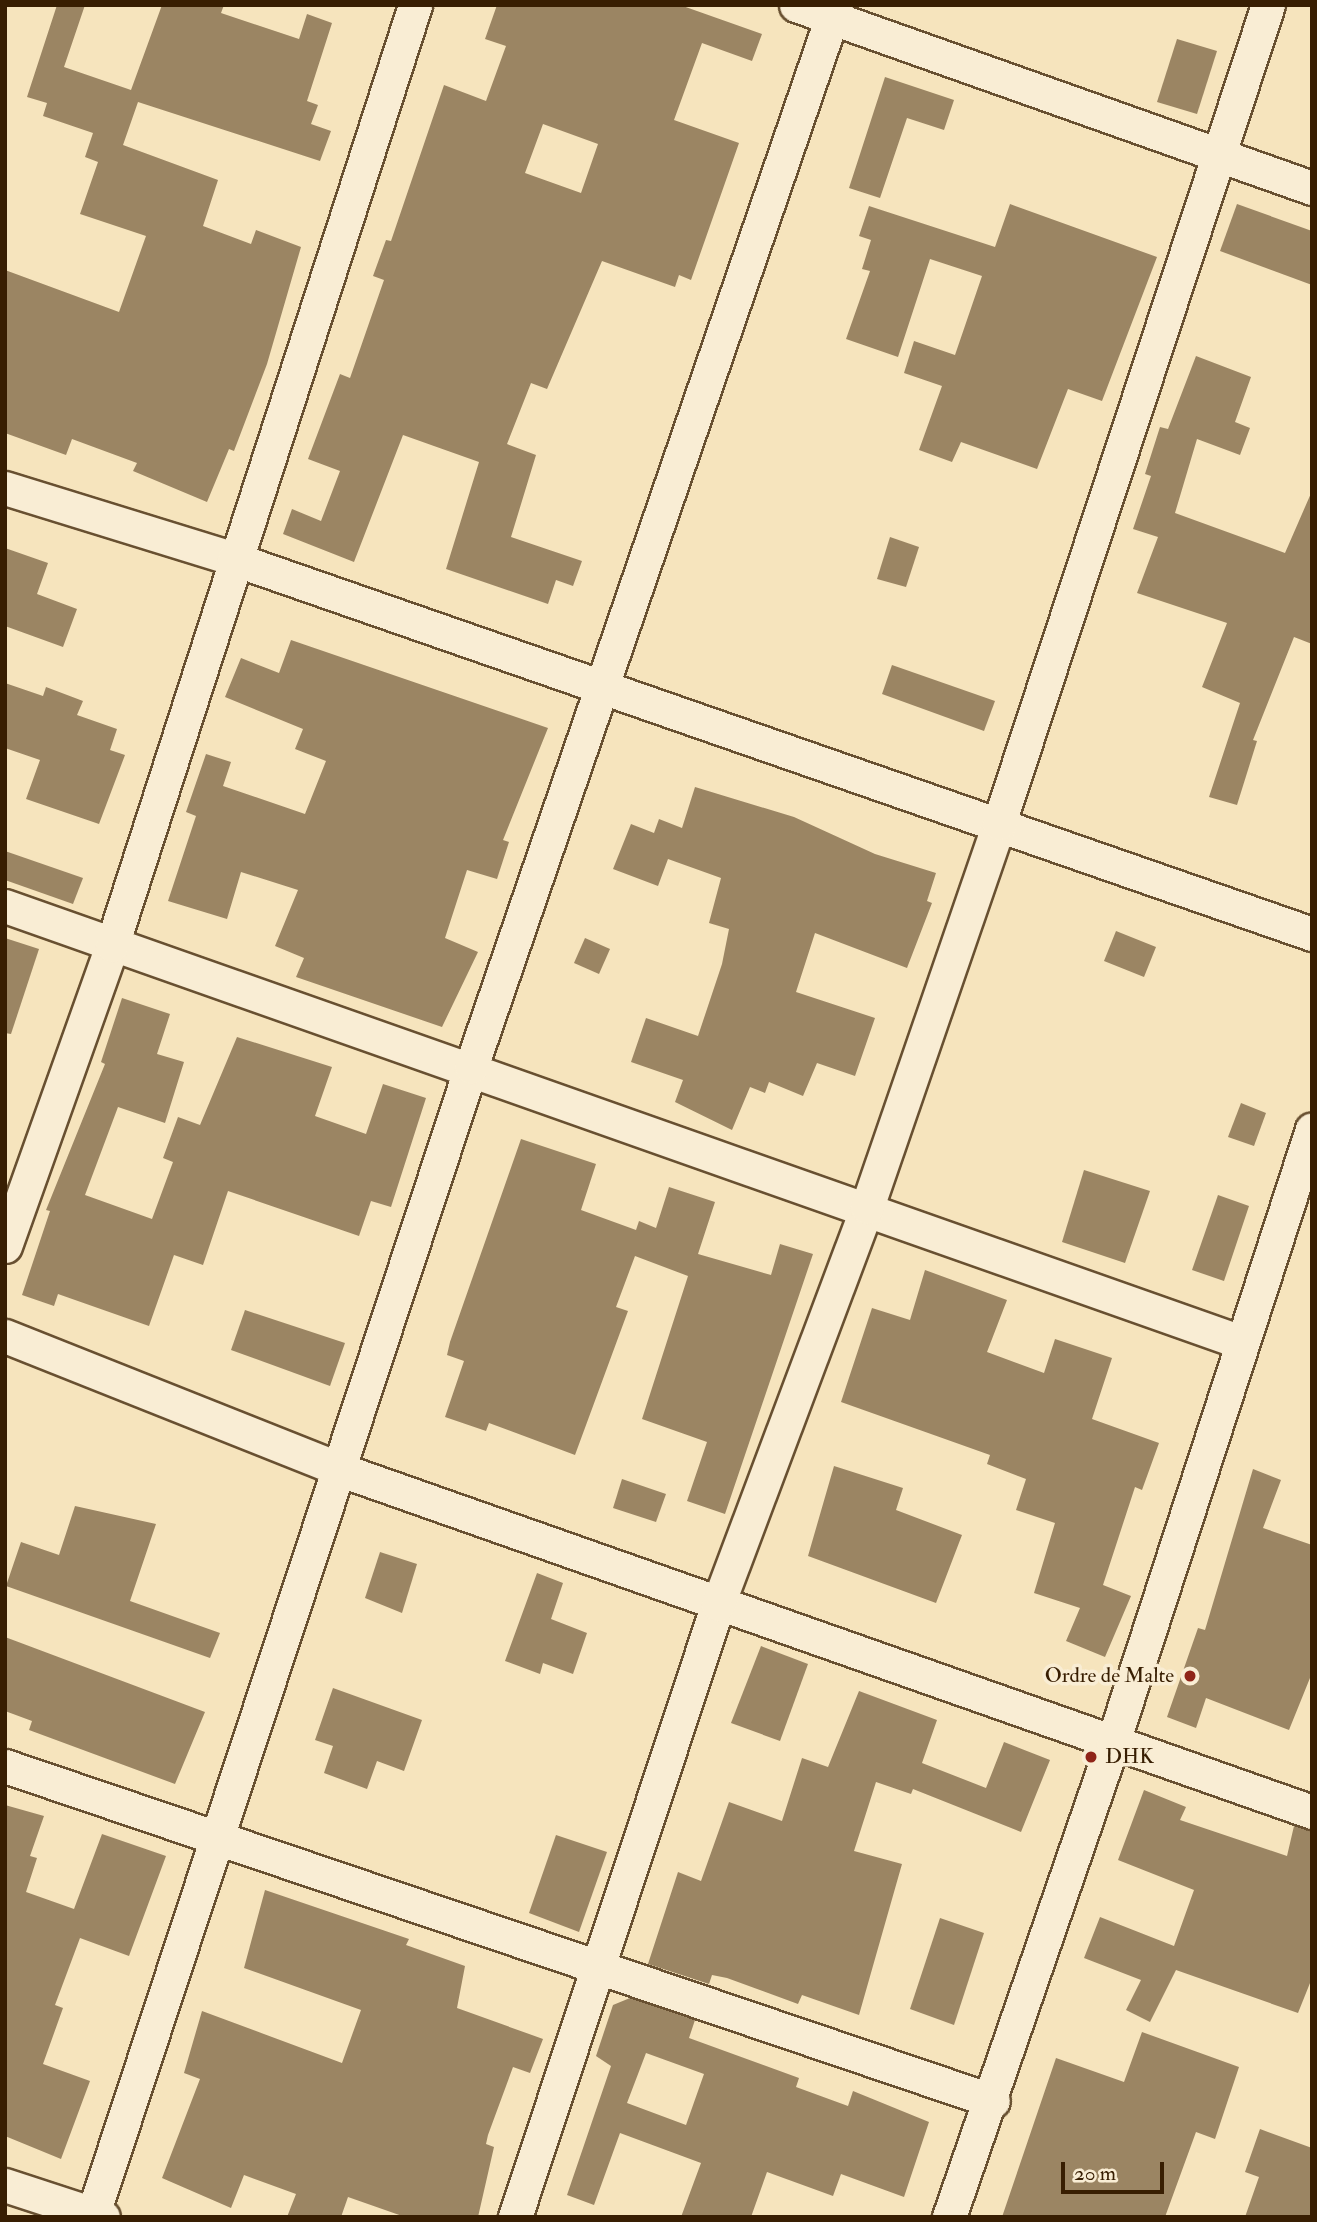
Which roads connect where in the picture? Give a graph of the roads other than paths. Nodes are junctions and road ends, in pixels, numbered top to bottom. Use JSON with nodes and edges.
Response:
{"nodes":[{"id":1,"x":415,"y":5,"type":"edge"},
{"id":2,"x":796,"y":5,"type":"edge"},
{"id":3,"x":1268,"y":5,"type":"edge"},
{"id":4,"x":834,"y":13,"type":"edge"},
{"id":5,"x":1217,"y":157,"type":"junction"},
{"id":6,"x":1312,"y":188,"type":"edge"},
{"id":7,"x":5,"y":488,"type":"edge"},
{"id":8,"x":234,"y":559,"type":"junction"},
{"id":9,"x":604,"y":688,"type":"junction"},
{"id":10,"x":999,"y":823,"type":"junction"},
{"id":11,"x":5,"y":906,"type":"edge"},
{"id":12,"x":1312,"y":934,"type":"edge"},
{"id":13,"x":112,"y":945,"type":"junction"},
{"id":14,"x":471,"y":1067,"type":"junction"},
{"id":15,"x":1312,"y":1129,"type":"edge"},
{"id":16,"x":867,"y":1207,"type":"junction"},
{"id":17,"x":5,"y":1246,"type":"edge"},
{"id":18,"x":5,"y":1336,"type":"edge"},
{"id":19,"x":1241,"y":1342,"type":"junction"},
{"id":20,"x":341,"y":1470,"type":"junction"},
{"id":21,"x":718,"y":1604,"type":"junction"},
{"id":22,"x":1113,"y":1742,"type":"junction"},
{"id":23,"x":5,"y":1766,"type":"edge"},
{"id":24,"x":1312,"y":1812,"type":"edge"},
{"id":25,"x":220,"y":1839,"type":"junction"},
{"id":26,"x":600,"y":1964,"type":"junction"},
{"id":27,"x":993,"y":2101,"type":"junction"},
{"id":28,"x":5,"y":2185,"type":"edge"},
{"id":29,"x":96,"y":2216,"type":"edge"},
{"id":30,"x":515,"y":2217,"type":"edge"},
{"id":31,"x":949,"y":2217,"type":"edge"}],
"edges":[{"from":1,"to":8,"type":"street"},
{"from":2,"to":4,"type":"street"},
{"from":3,"to":5,"type":"street"},
{"from":4,"to":5,"type":"street"},
{"from":4,"to":9,"type":"street"},
{"from":5,"to":6,"type":"street"},
{"from":5,"to":10,"type":"street"},
{"from":7,"to":8,"type":"street"},
{"from":8,"to":9,"type":"street"},
{"from":8,"to":13,"type":"street"},
{"from":9,"to":10,"type":"street"},
{"from":9,"to":14,"type":"street"},
{"from":10,"to":12,"type":"street"},
{"from":10,"to":16,"type":"street"},
{"from":11,"to":13,"type":"street"},
{"from":13,"to":14,"type":"street"},
{"from":13,"to":17,"type":"street"},
{"from":14,"to":16,"type":"street"},
{"from":14,"to":20,"type":"street"},
{"from":15,"to":19,"type":"street"},
{"from":16,"to":19,"type":"street"},
{"from":16,"to":21,"type":"street"},
{"from":18,"to":20,"type":"street"},
{"from":19,"to":22,"type":"street"},
{"from":20,"to":21,"type":"street"},
{"from":20,"to":25,"type":"street"},
{"from":21,"to":22,"type":"street"},
{"from":21,"to":26,"type":"street"},
{"from":22,"to":24,"type":"street"},
{"from":22,"to":27,"type":"street"},
{"from":23,"to":25,"type":"street"},
{"from":25,"to":26,"type":"street"},
{"from":25,"to":29,"type":"street"},
{"from":26,"to":27,"type":"street"},
{"from":26,"to":30,"type":"street"},
{"from":27,"to":31,"type":"street"},
{"from":28,"to":29,"type":"street"}]}
